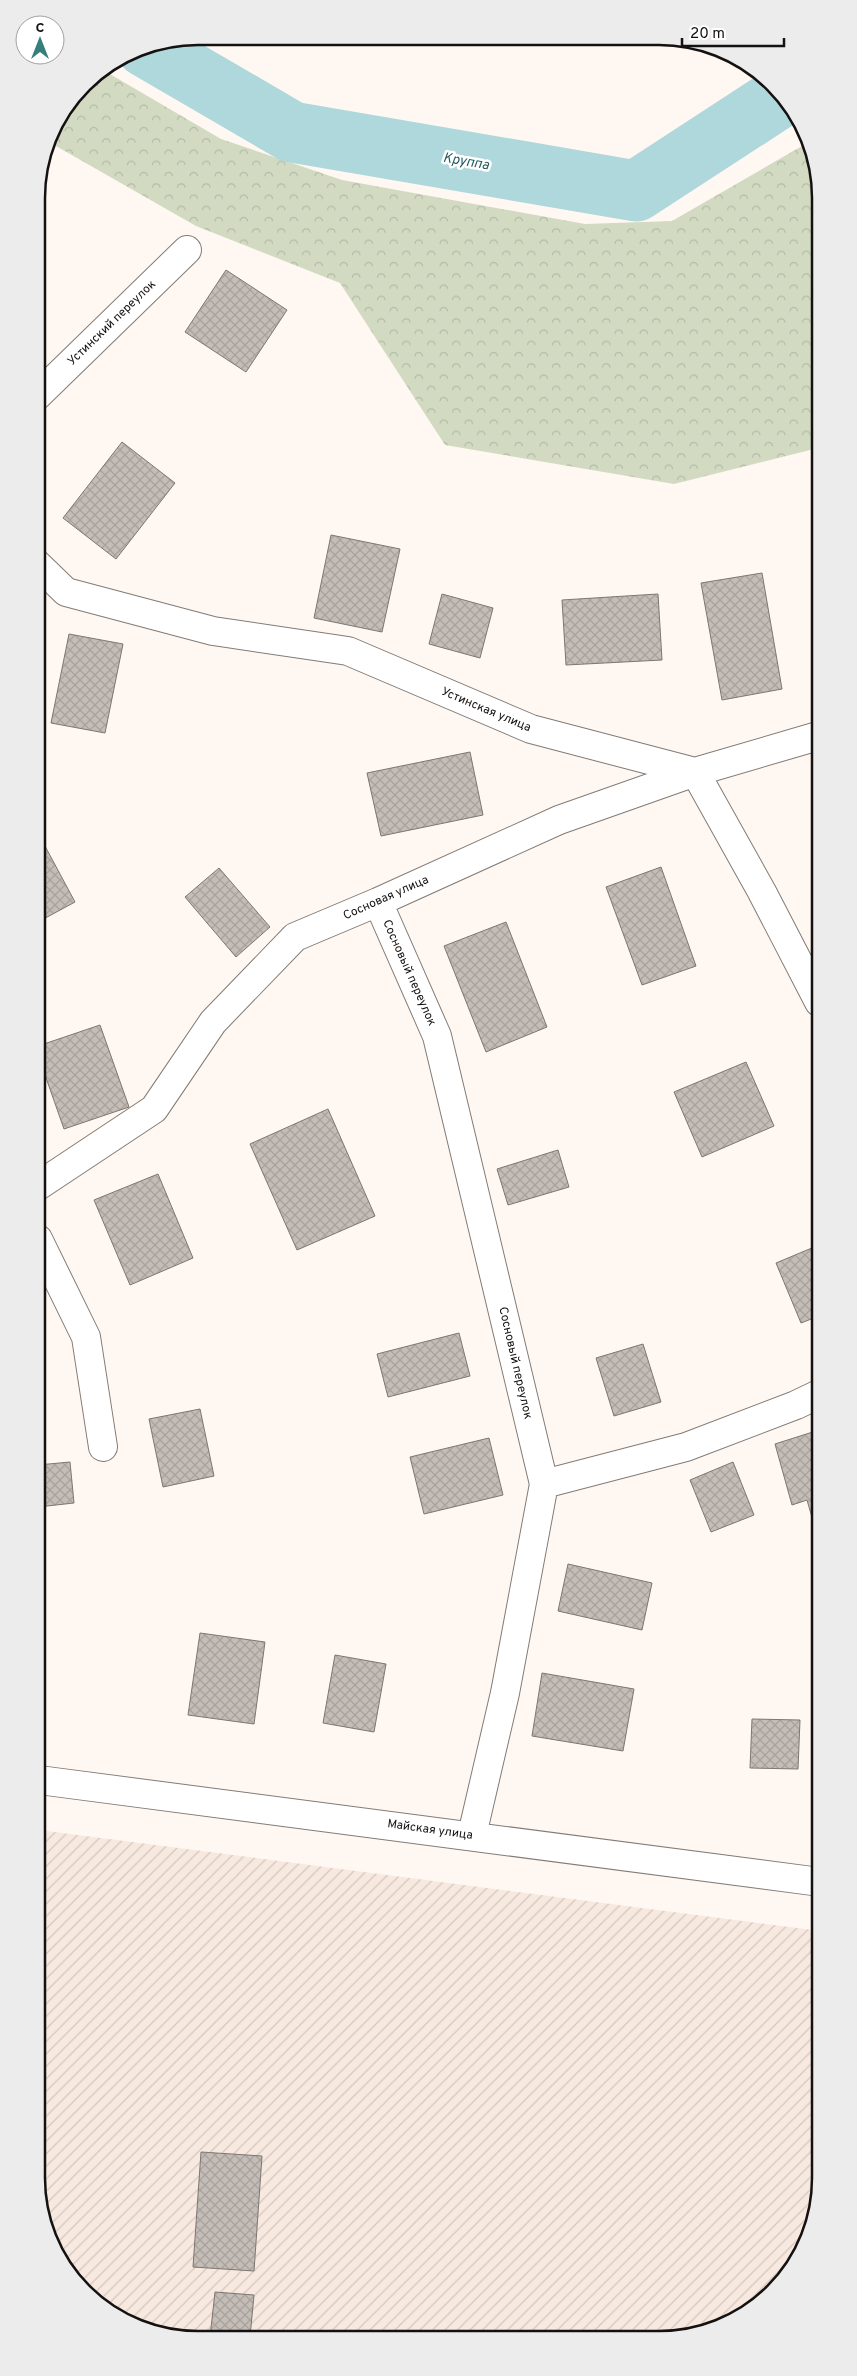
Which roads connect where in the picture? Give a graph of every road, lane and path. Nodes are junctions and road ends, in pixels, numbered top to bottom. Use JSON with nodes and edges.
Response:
{"nodes":[{"id":1,"x":187,"y":250,"type":"dead end"},
{"id":2,"x":45,"y":388,"type":"edge"},
{"id":3,"x":45,"y":572,"type":"edge"},
{"id":4,"x":812,"y":738,"type":"edge"},
{"id":5,"x":695,"y":772,"type":"junction"},
{"id":6,"x":378,"y":902,"type":"junction"},
{"id":7,"x":812,"y":988,"type":"edge"},
{"id":8,"x":45,"y":1181,"type":"edge"},
{"id":9,"x":45,"y":1253,"type":"edge"},
{"id":10,"x":812,"y":1397,"type":"edge"},
{"id":11,"x":103,"y":1446,"type":"dead end"},
{"id":12,"x":544,"y":1484,"type":"junction"},
{"id":13,"x":45,"y":1781,"type":"edge"},
{"id":14,"x":472,"y":1835,"type":"junction"},
{"id":15,"x":812,"y":1881,"type":"edge"}],
"edges":[{"from":1,"to":2,"type":"street","name":"Устинский переулок"},
{"from":3,"to":5,"type":"street","name":"Устинская улица"},
{"from":4,"to":5,"type":"street","name":"Сосновая улица"},
{"from":5,"to":6,"type":"street","name":"Сосновая улица"},
{"from":5,"to":7,"type":"street"},
{"from":6,"to":8,"type":"street","name":"Сосновая улица"},
{"from":6,"to":12,"type":"street","name":"Сосновый переулок"},
{"from":9,"to":11,"type":"street"},
{"from":10,"to":12,"type":"street"},
{"from":12,"to":14,"type":"street","name":"Сосновый переулок"},
{"from":13,"to":14,"type":"street","name":"Майская улица"},
{"from":14,"to":15,"type":"street","name":"Майская улица"}]}
